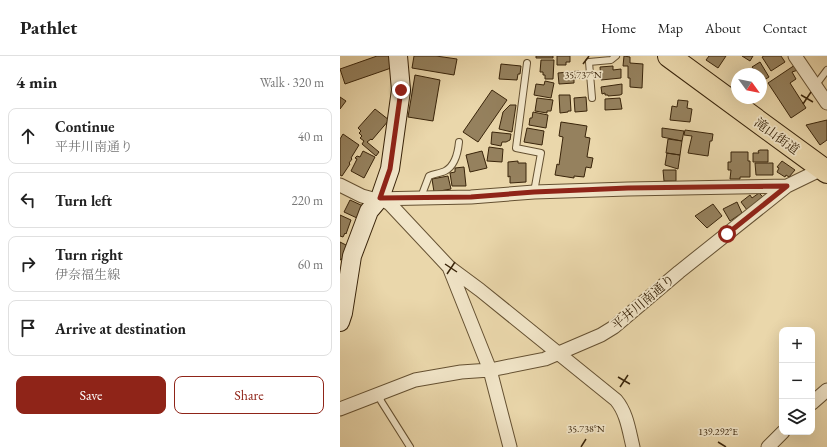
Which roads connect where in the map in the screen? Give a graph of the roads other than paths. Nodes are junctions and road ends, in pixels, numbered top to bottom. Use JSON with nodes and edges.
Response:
{"nodes":[{"id":1,"x":398,"y":56,"type":"edge"},
{"id":2,"x":616,"y":56,"type":"edge"},
{"id":3,"x":669,"y":56,"type":"edge"},
{"id":4,"x":795,"y":56,"type":"edge"},
{"id":5,"x":527,"y":63,"type":"dead end"},
{"id":6,"x":827,"y":70,"type":"edge"},
{"id":7,"x":815,"y":86,"type":"junction"},
{"id":8,"x":592,"y":98,"type":"dead end"},
{"id":9,"x":827,"y":103,"type":"edge"},
{"id":10,"x":458,"y":142,"type":"dead end"},
{"id":11,"x":825,"y":168,"type":"edge"},
{"id":12,"x":340,"y":185,"type":"edge"},
{"id":13,"x":787,"y":186,"type":"junction"},
{"id":14,"x":534,"y":192,"type":"junction"},
{"id":15,"x":421,"y":197,"type":"junction"},
{"id":16,"x":380,"y":198,"type":"junction"},
{"id":17,"x":449,"y":268,"type":"junction"},
{"id":18,"x":340,"y":322,"type":"edge"},
{"id":19,"x":559,"y":354,"type":"junction"},
{"id":20,"x":490,"y":370,"type":"junction"},
{"id":21,"x":827,"y":390,"type":"edge"},
{"id":22,"x":380,"y":393,"type":"junction"},
{"id":23,"x":815,"y":400,"type":"edge"},
{"id":24,"x":340,"y":408,"type":"edge"},
{"id":25,"x":780,"y":435,"type":"edge"},
{"id":26,"x":410,"y":447,"type":"edge"},
{"id":27,"x":510,"y":447,"type":"edge"},
{"id":28,"x":633,"y":447,"type":"edge"},
{"id":29,"x":768,"y":447,"type":"edge"}],
"edges":[{"from":1,"to":16,"type":"main road"},
{"from":2,"to":8,"type":"lane"},
{"from":3,"to":11,"type":"highway","name":"滝山街道"},
{"from":4,"to":7,"type":"street"},
{"from":5,"to":14,"type":"lane"},
{"from":6,"to":7,"type":"lane"},
{"from":7,"to":9,"type":"street"},
{"from":10,"to":15,"type":"lane"},
{"from":11,"to":13,"type":"street","name":"平井川南通り"},
{"from":12,"to":16,"type":"street"},
{"from":13,"to":14,"type":"street"},
{"from":13,"to":19,"type":"street","name":"平井川南通り"},
{"from":14,"to":15,"type":"street"},
{"from":15,"to":16,"type":"street"},
{"from":16,"to":17,"type":"street"},
{"from":16,"to":18,"type":"main road"},
{"from":17,"to":19,"type":"street"},
{"from":17,"to":20,"type":"street"},
{"from":19,"to":20,"type":"street","name":"平井川南通り"},
{"from":19,"to":28,"type":"street"},
{"from":20,"to":22,"type":"street","name":"平井川南通り"},
{"from":20,"to":27,"type":"street"},
{"from":21,"to":23,"type":"street"},
{"from":22,"to":24,"type":"street","name":"平井川南通り"},
{"from":22,"to":26,"type":"lane"},
{"from":25,"to":29,"type":"street"}]}
